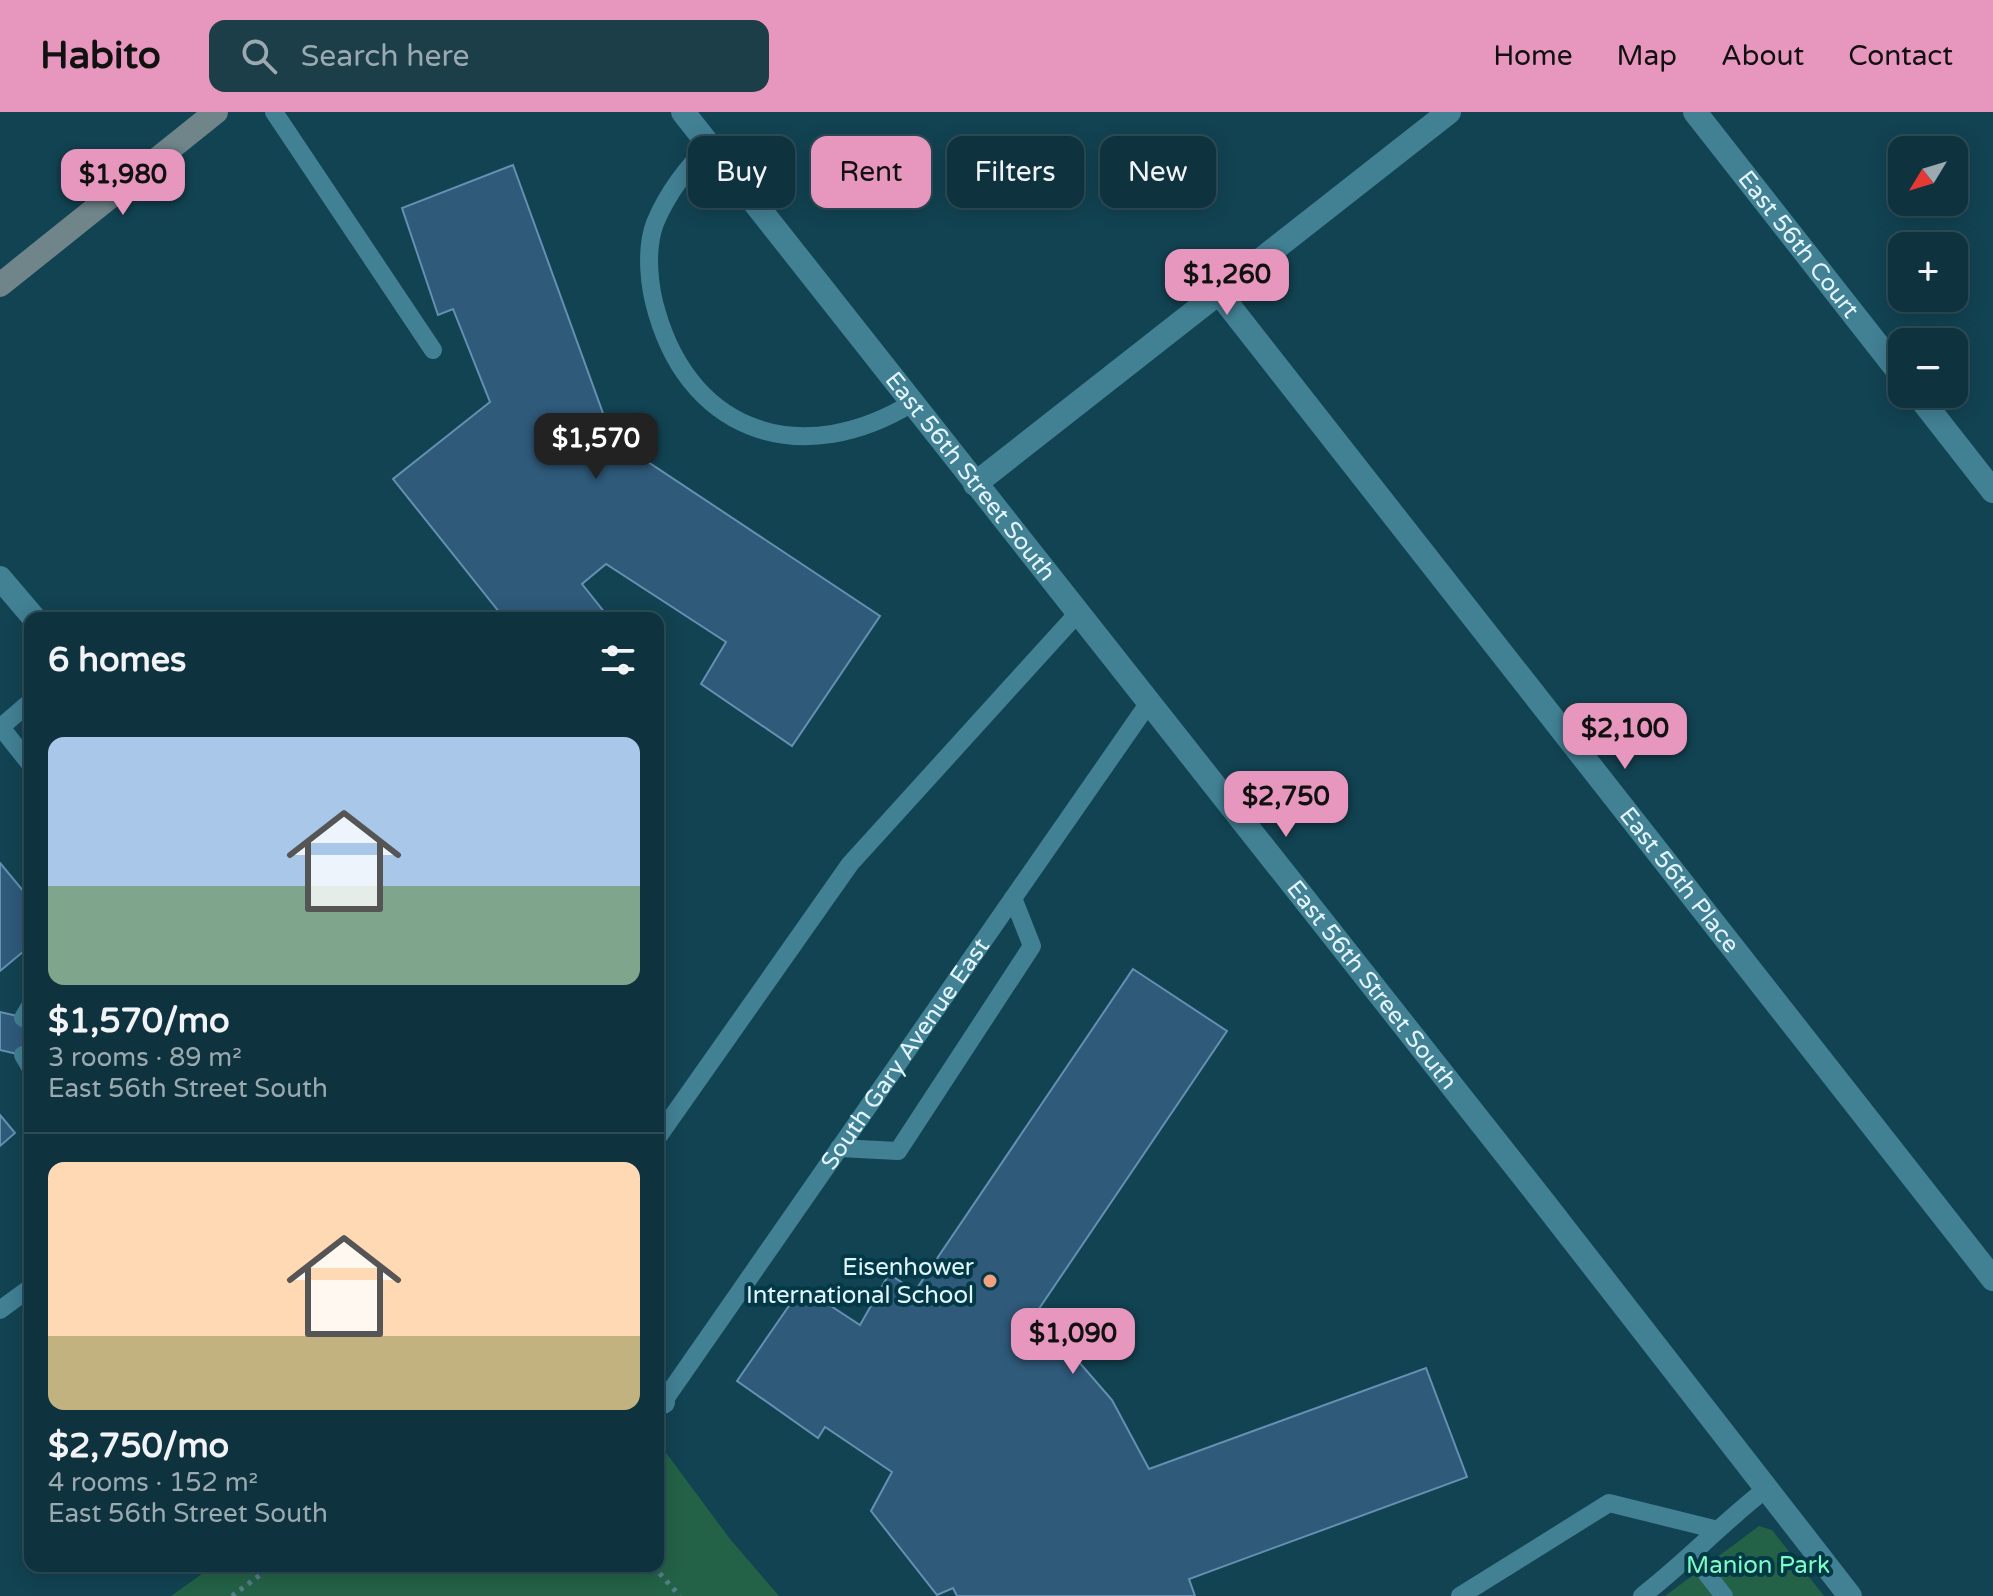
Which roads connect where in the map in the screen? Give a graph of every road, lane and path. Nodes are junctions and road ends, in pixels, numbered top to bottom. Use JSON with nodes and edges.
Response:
{"nodes":[{"id":1,"x":216,"y":112,"type":"edge"},
{"id":2,"x":274,"y":112,"type":"edge"},
{"id":3,"x":1449,"y":112,"type":"edge"},
{"id":4,"x":1695,"y":112,"type":"edge"},
{"id":5,"x":689,"y":114,"type":"edge"},
{"id":6,"x":704,"y":136,"type":"edge"},
{"id":7,"x":688,"y":167,"type":"edge"},
{"id":8,"x":760,"y":208,"type":"edge"},
{"id":9,"x":0,"y":285,"type":"edge"},
{"id":10,"x":1219,"y":293,"type":"junction"},
{"id":11,"x":433,"y":350,"type":"dead end"},
{"id":12,"x":1888,"y":358,"type":"edge"},
{"id":13,"x":912,"y":403,"type":"junction"},
{"id":14,"x":1928,"y":408,"type":"edge"},
{"id":15,"x":975,"y":484,"type":"junction"},
{"id":16,"x":1993,"y":491,"type":"edge"},
{"id":17,"x":0,"y":578,"type":"edge"},
{"id":18,"x":29,"y":612,"type":"edge"},
{"id":19,"x":1077,"y":614,"type":"junction"},
{"id":20,"x":1148,"y":704,"type":"junction"},
{"id":21,"x":24,"y":707,"type":"edge"},
{"id":22,"x":0,"y":726,"type":"edge"},
{"id":23,"x":24,"y":756,"type":"edge"},
{"id":24,"x":1013,"y":898,"type":"junction"},
{"id":25,"x":664,"y":1128,"type":"edge"},
{"id":26,"x":839,"y":1148,"type":"junction"},
{"id":27,"x":1993,"y":1279,"type":"edge"},
{"id":28,"x":24,"y":1292,"type":"edge"},
{"id":29,"x":0,"y":1310,"type":"edge"},
{"id":30,"x":664,"y":1393,"type":"edge"},
{"id":31,"x":1766,"y":1489,"type":"junction"},
{"id":32,"x":1714,"y":1529,"type":"junction"},
{"id":33,"x":1693,"y":1556,"type":"junction"},
{"id":34,"x":264,"y":1572,"type":"edge"},
{"id":35,"x":658,"y":1572,"type":"edge"},
{"id":36,"x":232,"y":1596,"type":"edge"},
{"id":37,"x":680,"y":1596,"type":"edge"},
{"id":38,"x":1460,"y":1596,"type":"edge"},
{"id":39,"x":1642,"y":1596,"type":"edge"},
{"id":40,"x":1724,"y":1596,"type":"edge"},
{"id":41,"x":1850,"y":1596,"type":"edge"}],
"edges":[{"from":1,"to":9,"type":"main road"},
{"from":2,"to":11,"type":"lane"},
{"from":3,"to":10,"type":"street"},
{"from":4,"to":12,"type":"street","name":"East 56th Court"},
{"from":5,"to":6,"type":"street","name":"East 56th Street South"},
{"from":7,"to":13,"type":"lane"},
{"from":8,"to":13,"type":"street","name":"East 56th Street South"},
{"from":10,"to":15,"type":"street"},
{"from":10,"to":27,"type":"street","name":"East 56th Place"},
{"from":13,"to":15,"type":"street","name":"East 56th Street South"},
{"from":14,"to":16,"type":"street"},
{"from":15,"to":19,"type":"street","name":"East 56th Street South"},
{"from":17,"to":18,"type":"street"},
{"from":19,"to":20,"type":"street","name":"East 56th Street South"},
{"from":19,"to":25,"type":"lane"},
{"from":20,"to":24,"type":"lane","name":"South Gary Avenue East"},
{"from":20,"to":31,"type":"street","name":"East 56th Street South"},
{"from":21,"to":22,"type":"lane"},
{"from":22,"to":23,"type":"lane"},
{"from":24,"to":26,"type":"lane","name":"South Gary Avenue East"},
{"from":24,"to":26,"type":"lane"},
{"from":26,"to":30,"type":"lane","name":"South Gary Avenue East"},
{"from":28,"to":29,"type":"lane"},
{"from":31,"to":32,"type":"lane"},
{"from":31,"to":41,"type":"street","name":"East 56th Street South"},
{"from":32,"to":33,"type":"lane"},
{"from":32,"to":38,"type":"lane"},
{"from":33,"to":39,"type":"lane"},
{"from":33,"to":40,"type":"lane"},
{"from":34,"to":36,"type":"path"},
{"from":35,"to":37,"type":"path"}]}
